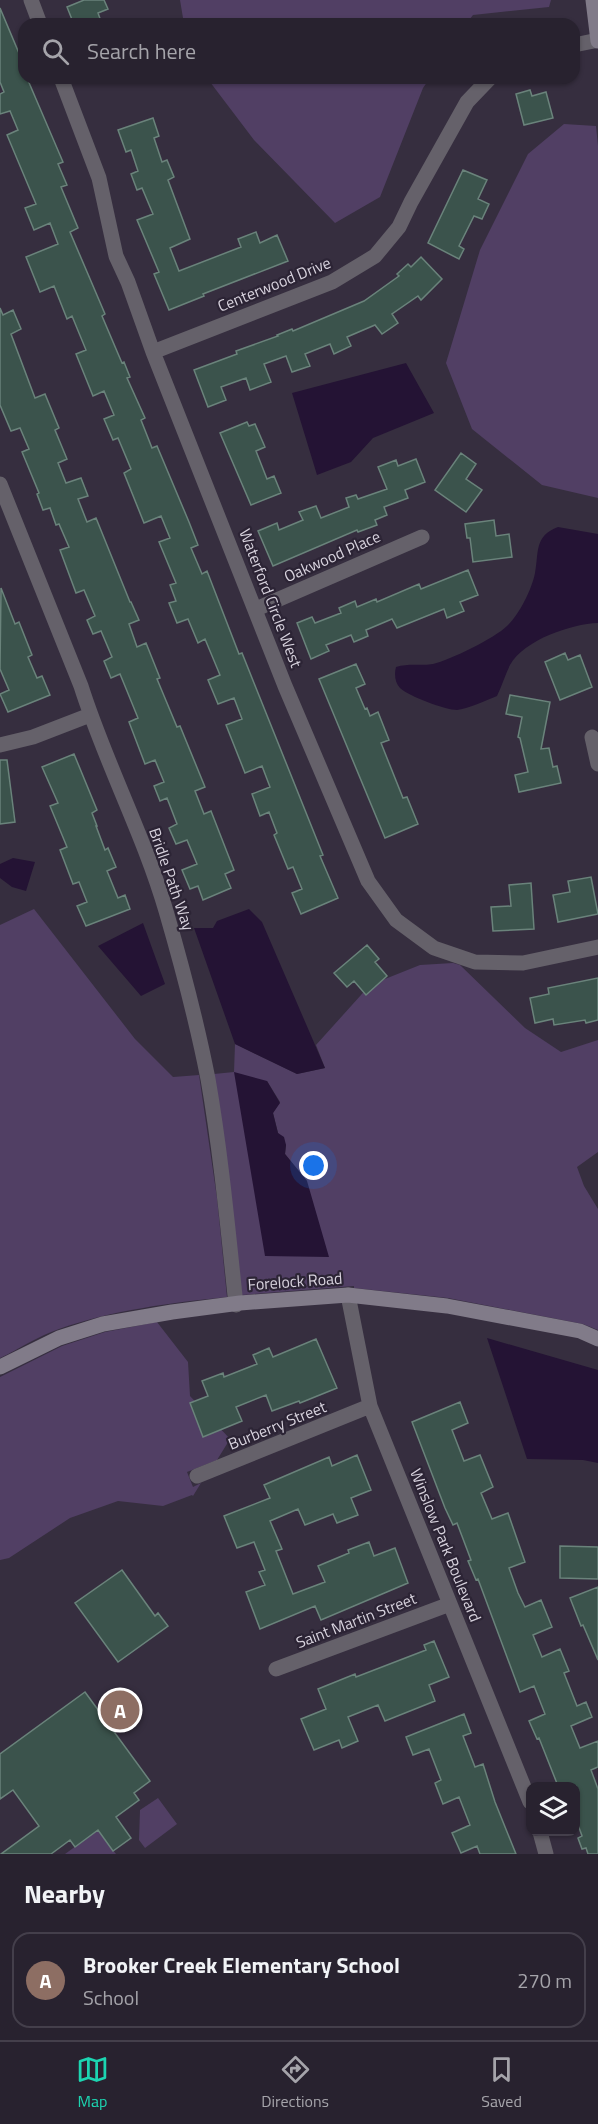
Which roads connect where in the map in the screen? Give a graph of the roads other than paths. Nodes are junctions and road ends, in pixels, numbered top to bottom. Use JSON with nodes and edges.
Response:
{"nodes":[{"id":1,"x":31,"y":0,"type":"edge"},
{"id":2,"x":593,"y":0,"type":"edge"},
{"id":3,"x":38,"y":18,"type":"edge"},
{"id":4,"x":598,"y":40,"type":"edge"},
{"id":5,"x":580,"y":44,"type":"edge"},
{"id":6,"x":63,"y":84,"type":"edge"},
{"id":7,"x":484,"y":84,"type":"edge"},
{"id":8,"x":153,"y":352,"type":"junction"},
{"id":9,"x":0,"y":484,"type":"edge"},
{"id":10,"x":422,"y":537,"type":"dead end"},
{"id":11,"x":256,"y":609,"type":"junction"},
{"id":12,"x":90,"y":715,"type":"junction"},
{"id":13,"x":592,"y":737,"type":"dead end"},
{"id":14,"x":0,"y":745,"type":"edge"},
{"id":15,"x":598,"y":764,"type":"edge"},
{"id":16,"x":598,"y":947,"type":"edge"},
{"id":17,"x":348,"y":1295,"type":"junction"},
{"id":18,"x":236,"y":1305,"type":"junction"},
{"id":19,"x":598,"y":1339,"type":"edge"},
{"id":20,"x":0,"y":1367,"type":"edge"},
{"id":21,"x":370,"y":1406,"type":"junction"},
{"id":22,"x":197,"y":1476,"type":"dead end"},
{"id":23,"x":450,"y":1604,"type":"junction"},
{"id":24,"x":276,"y":1669,"type":"dead end"},
{"id":25,"x":526,"y":1790,"type":"edge"},
{"id":26,"x":541,"y":1836,"type":"edge"},
{"id":27,"x":546,"y":1854,"type":"edge"}],
"edges":[{"from":1,"to":3,"type":"street"},
{"from":2,"to":4,"type":"street"},
{"from":4,"to":5,"type":"street"},
{"from":6,"to":8,"type":"street","name":"Waterford Circle West"},
{"from":7,"to":8,"type":"street","name":"Centerwood Drive"},
{"from":8,"to":11,"type":"street","name":"Waterford Circle West"},
{"from":9,"to":12,"type":"street","name":"Bridle Path Way"},
{"from":10,"to":11,"type":"street","name":"Oakwood Place"},
{"from":11,"to":16,"type":"street","name":"Waterford Circle West"},
{"from":12,"to":14,"type":"street"},
{"from":12,"to":18,"type":"street","name":"Bridle Path Way"},
{"from":13,"to":15,"type":"street"},
{"from":17,"to":18,"type":"street","name":"Forelock Road"},
{"from":17,"to":19,"type":"street","name":"Forelock Road"},
{"from":17,"to":21,"type":"street","name":"Winslow Park Boulevard"},
{"from":18,"to":20,"type":"street","name":"Forelock Road"},
{"from":21,"to":22,"type":"street","name":"Burberry Street"},
{"from":21,"to":23,"type":"street","name":"Winslow Park Boulevard"},
{"from":23,"to":24,"type":"street","name":"Saint Martin Street"},
{"from":23,"to":25,"type":"street","name":"Winslow Park Boulevard"},
{"from":26,"to":27,"type":"street"}]}
